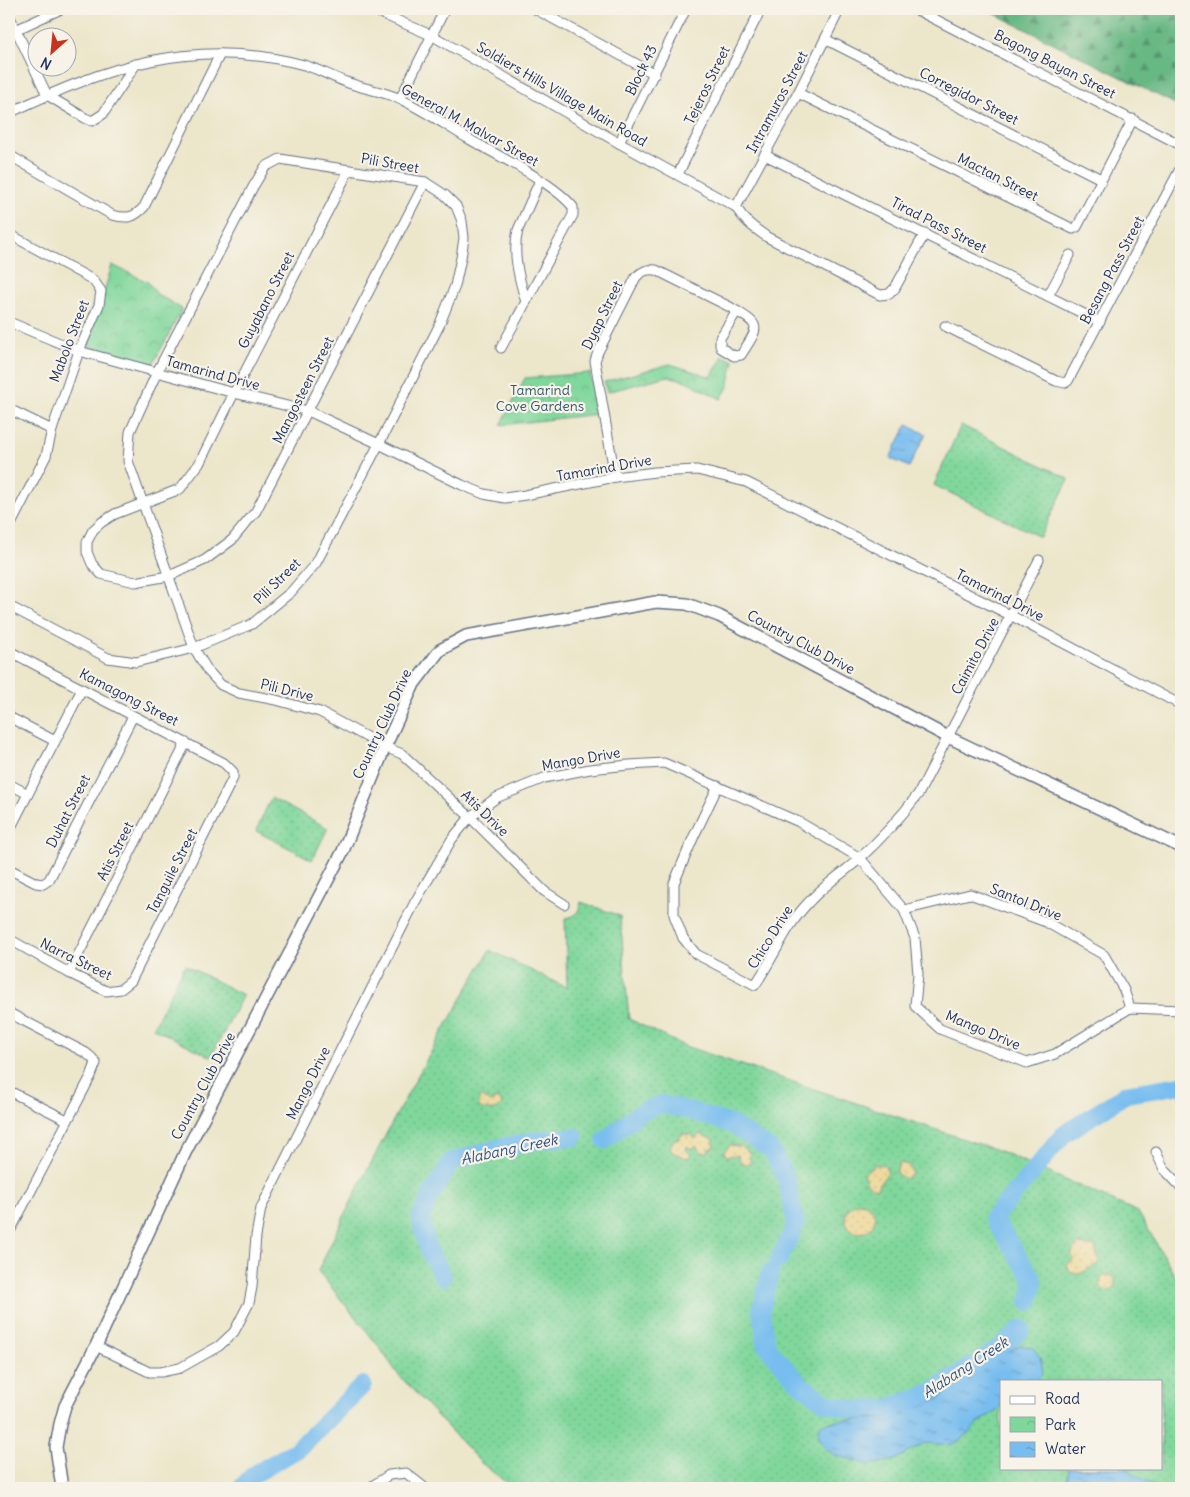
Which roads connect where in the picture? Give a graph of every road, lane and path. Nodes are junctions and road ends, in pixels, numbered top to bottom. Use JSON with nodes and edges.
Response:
{"nodes":[{"id":1,"x":61,"y":9,"type":"edge"},
{"id":2,"x":371,"y":9,"type":"edge"},
{"id":3,"x":445,"y":9,"type":"edge"},
{"id":4,"x":535,"y":9,"type":"edge"},
{"id":5,"x":686,"y":9,"type":"edge"},
{"id":6,"x":761,"y":9,"type":"edge"},
{"id":7,"x":840,"y":9,"type":"edge"},
{"id":8,"x":915,"y":9,"type":"edge"},
{"id":9,"x":9,"y":15,"type":"edge"},
{"id":10,"x":13,"y":31,"type":"edge"},
{"id":11,"x":433,"y":36,"type":"junction"},
{"id":12,"x":826,"y":38,"type":"junction"},
{"id":13,"x":220,"y":54,"type":"junction"},
{"id":14,"x":136,"y":64,"type":"junction"},
{"id":15,"x":655,"y":74,"type":"junction"},
{"id":16,"x":798,"y":93,"type":"junction"},
{"id":17,"x":46,"y":95,"type":"junction"},
{"id":18,"x":400,"y":99,"type":"junction"},
{"id":19,"x":9,"y":113,"type":"edge"},
{"id":20,"x":1133,"y":120,"type":"junction"},
{"id":21,"x":619,"y":143,"type":"junction"},
{"id":22,"x":1181,"y":145,"type":"edge"},
{"id":23,"x":9,"y":154,"type":"edge"},
{"id":24,"x":765,"y":155,"type":"junction"},
{"id":25,"x":1181,"y":167,"type":"edge"},
{"id":26,"x":349,"y":170,"type":"junction"},
{"id":27,"x":678,"y":174,"type":"junction"},
{"id":28,"x":1101,"y":179,"type":"junction"},
{"id":29,"x":540,"y":180,"type":"junction"},
{"id":30,"x":425,"y":182,"type":"junction"},
{"id":31,"x":736,"y":207,"type":"junction"},
{"id":32,"x":925,"y":233,"type":"junction"},
{"id":33,"x":9,"y":234,"type":"edge"},
{"id":34,"x":1070,"y":255,"type":"dead end"},
{"id":35,"x":1048,"y":296,"type":"junction"},
{"id":36,"x":526,"y":302,"type":"junction"},
{"id":37,"x":737,"y":311,"type":"junction"},
{"id":38,"x":9,"y":322,"type":"edge"},
{"id":39,"x":1100,"y":322,"type":"junction"},
{"id":40,"x":945,"y":326,"type":"dead end"},
{"id":41,"x":501,"y":348,"type":"dead end"},
{"id":42,"x":79,"y":351,"type":"junction"},
{"id":43,"x":157,"y":372,"type":"junction"},
{"id":44,"x":234,"y":393,"type":"junction"},
{"id":45,"x":9,"y":409,"type":"edge"},
{"id":46,"x":308,"y":411,"type":"junction"},
{"id":47,"x":52,"y":430,"type":"junction"},
{"id":48,"x":379,"y":444,"type":"junction"},
{"id":49,"x":615,"y":477,"type":"junction"},
{"id":50,"x":143,"y":504,"type":"junction"},
{"id":51,"x":9,"y":528,"type":"edge"},
{"id":52,"x":1039,"y":560,"type":"dead end"},
{"id":53,"x":169,"y":576,"type":"junction"},
{"id":54,"x":9,"y":606,"type":"edge"},
{"id":55,"x":1012,"y":616,"type":"junction"},
{"id":56,"x":194,"y":648,"type":"junction"},
{"id":57,"x":9,"y":651,"type":"edge"},
{"id":58,"x":82,"y":689,"type":"junction"},
{"id":59,"x":1181,"y":705,"type":"edge"},
{"id":60,"x":133,"y":716,"type":"junction"},
{"id":61,"x":9,"y":717,"type":"edge"},
{"id":62,"x":948,"y":737,"type":"junction"},
{"id":63,"x":55,"y":741,"type":"junction"},
{"id":64,"x":186,"y":742,"type":"junction"},
{"id":65,"x":385,"y":747,"type":"junction"},
{"id":66,"x":233,"y":772,"type":"joint"},
{"id":67,"x":9,"y":784,"type":"edge"},
{"id":68,"x":718,"y":786,"type":"junction"},
{"id":69,"x":28,"y":794,"type":"junction"},
{"id":70,"x":470,"y":816,"type":"junction"},
{"id":71,"x":9,"y":831,"type":"edge"},
{"id":72,"x":1181,"y":847,"type":"edge"},
{"id":73,"x":860,"y":858,"type":"junction"},
{"id":74,"x":9,"y":869,"type":"edge"},
{"id":75,"x":564,"y":904,"type":"dead end"},
{"id":76,"x":904,"y":910,"type":"junction"},
{"id":77,"x":9,"y":940,"type":"edge"},
{"id":78,"x":69,"y":973,"type":"junction"},
{"id":79,"x":131,"y":981,"type":"joint"},
{"id":80,"x":1130,"y":1008,"type":"junction"},
{"id":81,"x":1181,"y":1010,"type":"edge"},
{"id":82,"x":9,"y":1013,"type":"edge"},
{"id":83,"x":9,"y":1091,"type":"edge"},
{"id":84,"x":67,"y":1120,"type":"junction"},
{"id":85,"x":1156,"y":1152,"type":"dead end"},
{"id":86,"x":1181,"y":1187,"type":"edge"},
{"id":87,"x":9,"y":1233,"type":"edge"},
{"id":88,"x":96,"y":1346,"type":"junction"},
{"id":89,"x":59,"y":1487,"type":"edge"},
{"id":90,"x":370,"y":1488,"type":"edge"},
{"id":91,"x":425,"y":1488,"type":"edge"}],
"edges":[{"from":1,"to":10,"type":"street"},
{"from":2,"to":11,"type":"street","name":"Soldiers Hills Village Main Road"},
{"from":3,"to":11,"type":"street"},
{"from":4,"to":15,"type":"street"},
{"from":5,"to":15,"type":"street","name":"Block 43"},
{"from":6,"to":27,"type":"street","name":"Tejeros Street"},
{"from":7,"to":12,"type":"street","name":"Intramuros Street"},
{"from":8,"to":20,"type":"street","name":"Bagong Bayan Street"},
{"from":9,"to":10,"type":"street"},
{"from":10,"to":17,"type":"street"},
{"from":11,"to":18,"type":"street"},
{"from":11,"to":21,"type":"street","name":"Soldiers Hills Village Main Road"},
{"from":12,"to":16,"type":"street","name":"Intramuros Street"},
{"from":12,"to":28,"type":"street","name":"Corregidor Street"},
{"from":13,"to":14,"type":"street","name":"General M. Malvar Street"},
{"from":13,"to":18,"type":"street","name":"General M. Malvar Street"},
{"from":13,"to":23,"type":"street"},
{"from":14,"to":17,"type":"street","name":"General M. Malvar Street"},
{"from":14,"to":17,"type":"street"},
{"from":15,"to":21,"type":"street","name":"Block 43"},
{"from":16,"to":24,"type":"street","name":"Intramuros Street"},
{"from":16,"to":28,"type":"street","name":"Mactan Street"},
{"from":17,"to":19,"type":"street","name":"General M. Malvar Street"},
{"from":18,"to":29,"type":"street","name":"General M. Malvar Street"},
{"from":20,"to":22,"type":"street","name":"Bagong Bayan Street"},
{"from":20,"to":28,"type":"street","name":"Mactan Street"},
{"from":21,"to":27,"type":"street","name":"Soldiers Hills Village Main Road"},
{"from":24,"to":31,"type":"street","name":"Intramuros Street"},
{"from":24,"to":32,"type":"street","name":"Tirad Pass Street"},
{"from":25,"to":39,"type":"street","name":"Besang Pass Street"},
{"from":26,"to":30,"type":"street","name":"Pili Street"},
{"from":26,"to":43,"type":"street","name":"Pili Street"},
{"from":26,"to":44,"type":"street","name":"Guyabano Street"},
{"from":27,"to":31,"type":"street","name":"Soldiers Hills Village Main Road"},
{"from":29,"to":36,"type":"street"},
{"from":29,"to":36,"type":"street","name":"General M. Malvar Street"},
{"from":30,"to":46,"type":"street","name":"Mangosteen Street"},
{"from":30,"to":48,"type":"street","name":"Pili Street"},
{"from":31,"to":32,"type":"street"},
{"from":32,"to":35,"type":"street","name":"Tirad Pass Street"},
{"from":33,"to":42,"type":"street","name":"Mabolo Street"},
{"from":34,"to":35,"type":"street"},
{"from":35,"to":39,"type":"street","name":"Tirad Pass Street"},
{"from":36,"to":41,"type":"street","name":"General M. Malvar Street"},
{"from":37,"to":37,"type":"street","name":"Dyap Street"},
{"from":37,"to":49,"type":"street","name":"Dyap Street"},
{"from":38,"to":42,"type":"street","name":"Tamarind Drive"},
{"from":39,"to":40,"type":"street","name":"Besang Pass Street"},
{"from":42,"to":43,"type":"street","name":"Tamarind Drive"},
{"from":42,"to":47,"type":"street","name":"Mabolo Street"},
{"from":43,"to":44,"type":"street","name":"Tamarind Drive"},
{"from":43,"to":50,"type":"street","name":"Pili Street"},
{"from":44,"to":46,"type":"street","name":"Tamarind Drive"},
{"from":44,"to":50,"type":"street","name":"Guyabano Street"},
{"from":45,"to":47,"type":"street"},
{"from":46,"to":48,"type":"street","name":"Tamarind Drive"},
{"from":46,"to":53,"type":"street","name":"Mangosteen Street"},
{"from":47,"to":51,"type":"street","name":"Mabolo Street"},
{"from":48,"to":49,"type":"street","name":"Tamarind Drive"},
{"from":48,"to":56,"type":"street","name":"Pili Street"},
{"from":49,"to":55,"type":"street","name":"Tamarind Drive"},
{"from":50,"to":53,"type":"street","name":"Pili Street"},
{"from":50,"to":53,"type":"street","name":"Guyabano Street"},
{"from":52,"to":55,"type":"street","name":"Caimito Drive"},
{"from":53,"to":56,"type":"street","name":"Pili Street"},
{"from":54,"to":56,"type":"street"},
{"from":55,"to":59,"type":"street","name":"Tamarind Drive"},
{"from":55,"to":62,"type":"street","name":"Caimito Drive"},
{"from":56,"to":65,"type":"street","name":"Pili Drive"},
{"from":57,"to":58,"type":"street","name":"Kamagong Street"},
{"from":58,"to":60,"type":"street","name":"Kamagong Street"},
{"from":58,"to":63,"type":"street"},
{"from":60,"to":64,"type":"street","name":"Kamagong Street"},
{"from":60,"to":74,"type":"street","name":"Duhat Street"},
{"from":61,"to":63,"type":"street"},
{"from":62,"to":65,"type":"street","name":"Country Club Drive"},
{"from":62,"to":72,"type":"street","name":"Country Club Drive"},
{"from":62,"to":73,"type":"street","name":"Chico Drive"},
{"from":63,"to":69,"type":"street"},
{"from":64,"to":66,"type":"street","name":"Kamagong Street"},
{"from":64,"to":78,"type":"street","name":"Atis Street"},
{"from":65,"to":70,"type":"street","name":"Atis Drive"},
{"from":65,"to":88,"type":"street","name":"Country Club Drive"},
{"from":66,"to":79,"type":"street","name":"Tanguile Street"},
{"from":67,"to":69,"type":"street"},
{"from":68,"to":70,"type":"street","name":"Mango Drive"},
{"from":68,"to":73,"type":"street","name":"Mango Drive"},
{"from":68,"to":73,"type":"street","name":"Chico Drive"},
{"from":69,"to":71,"type":"street"},
{"from":70,"to":75,"type":"street","name":"Atis Drive"},
{"from":70,"to":88,"type":"street","name":"Mango Drive"},
{"from":73,"to":76,"type":"street","name":"Mango Drive"},
{"from":76,"to":80,"type":"street","name":"Santol Drive"},
{"from":76,"to":80,"type":"street","name":"Mango Drive"},
{"from":77,"to":78,"type":"street","name":"Narra Street"},
{"from":78,"to":79,"type":"street","name":"Narra Street"},
{"from":80,"to":81,"type":"street"},
{"from":82,"to":84,"type":"street"},
{"from":83,"to":84,"type":"street"},
{"from":84,"to":87,"type":"street"},
{"from":85,"to":86,"type":"street"},
{"from":88,"to":89,"type":"street","name":"Country Club Drive"},
{"from":90,"to":91,"type":"street"}]}
